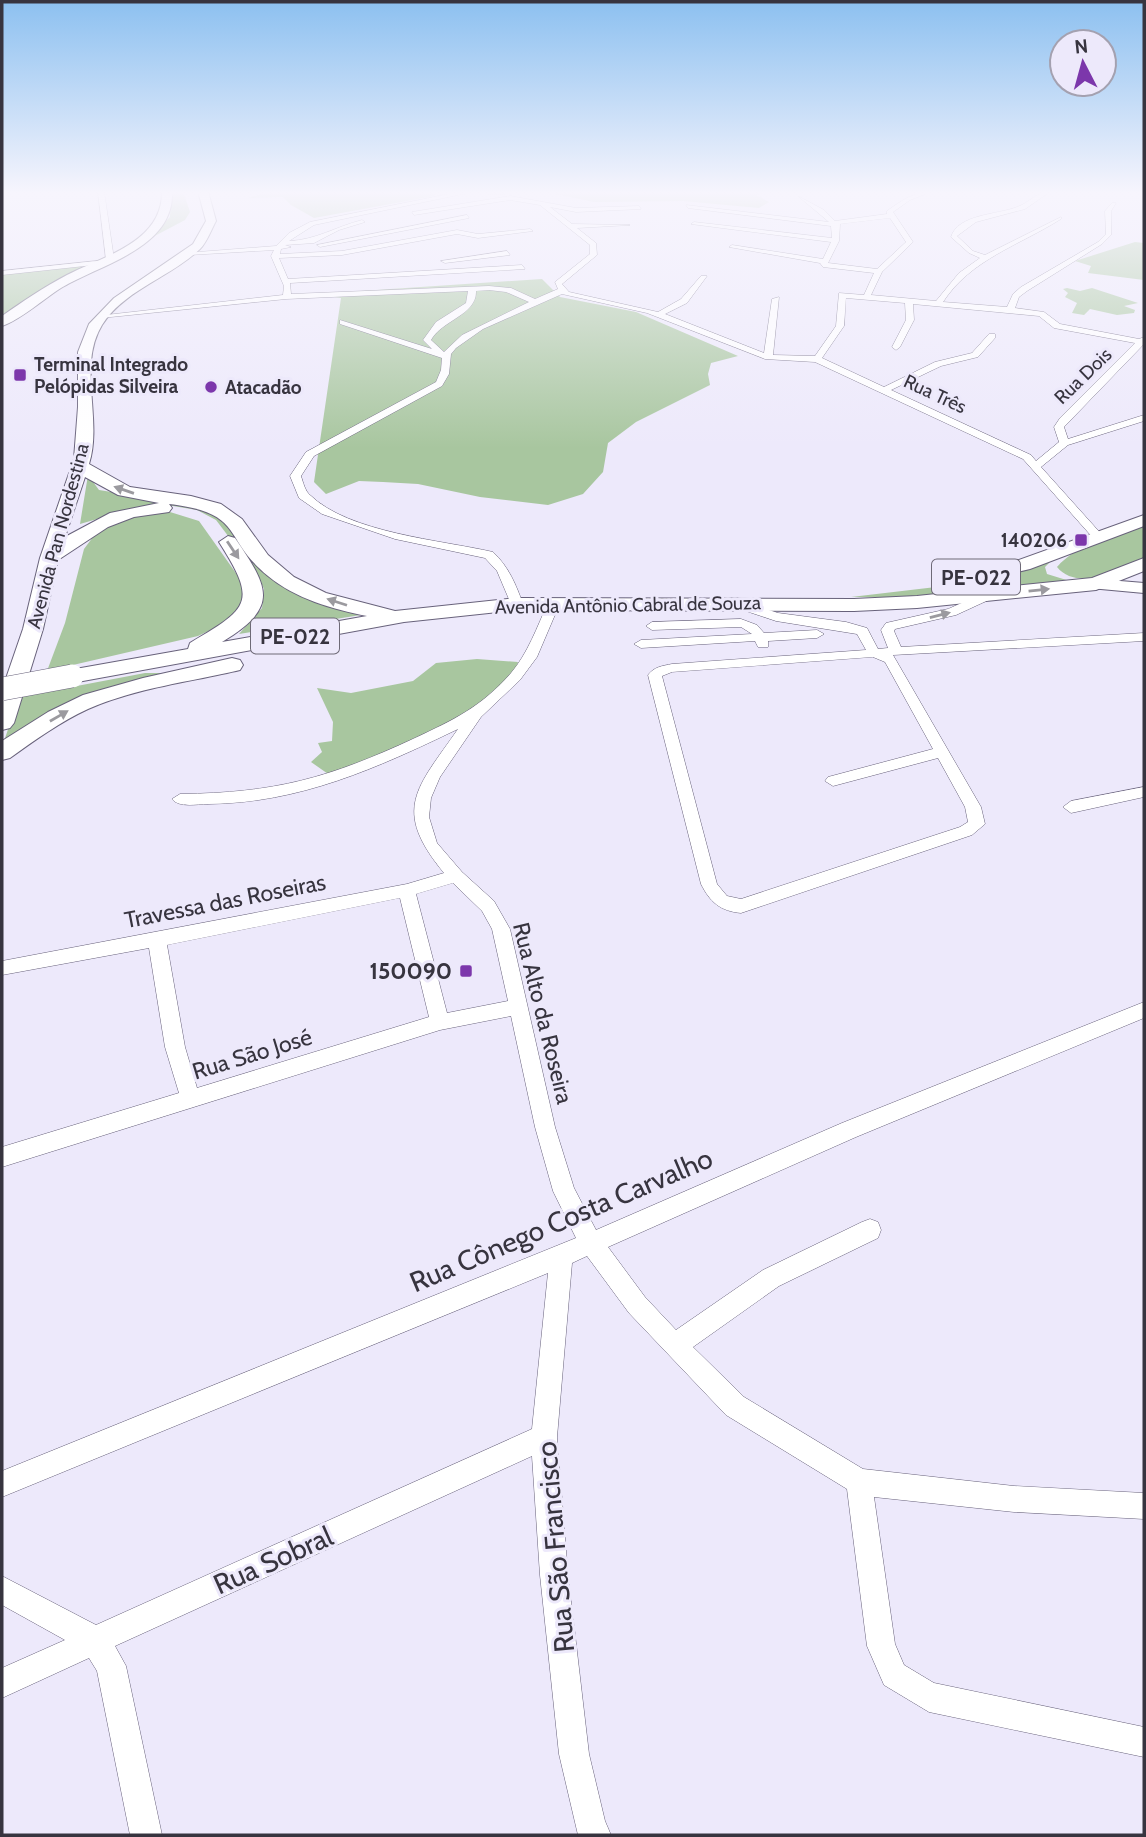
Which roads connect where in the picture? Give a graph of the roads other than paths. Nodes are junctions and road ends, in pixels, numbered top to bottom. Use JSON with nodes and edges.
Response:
{"nodes":[{"id":1,"x":77,"y":277,"type":"edge"},
{"id":2,"x":154,"y":277,"type":"edge"},
{"id":3,"x":284,"y":277,"type":"edge"},
{"id":4,"x":390,"y":277,"type":"edge"},
{"id":5,"x":567,"y":277,"type":"edge"},
{"id":6,"x":876,"y":277,"type":"edge"},
{"id":7,"x":958,"y":277,"type":"edge"},
{"id":8,"x":1044,"y":277,"type":"edge"},
{"id":9,"x":704,"y":278,"type":"dead end"},
{"id":10,"x":287,"y":281,"type":"junction"},
{"id":11,"x":472,"y":288,"type":"junction"},
{"id":12,"x":561,"y":291,"type":"junction"},
{"id":13,"x":867,"y":296,"type":"junction"},
{"id":14,"x":286,"y":297,"type":"junction"},
{"id":15,"x":776,"y":299,"type":"dead end"},
{"id":16,"x":909,"y":301,"type":"junction"},
{"id":17,"x":32,"y":302,"type":"junction"},
{"id":18,"x":536,"y":302,"type":"junction"},
{"id":19,"x":938,"y":303,"type":"junction"},
{"id":20,"x":3,"y":304,"type":"edge"},
{"id":21,"x":1010,"y":309,"type":"junction"},
{"id":22,"x":658,"y":314,"type":"junction"},
{"id":23,"x":101,"y":316,"type":"junction"},
{"id":24,"x":2,"y":322,"type":"edge"},
{"id":25,"x":343,"y":322,"type":"dead end"},
{"id":26,"x":992,"y":336,"type":"dead end"},
{"id":27,"x":1143,"y":341,"type":"edge"},
{"id":28,"x":896,"y":346,"type":"dead end"},
{"id":29,"x":446,"y":357,"type":"junction"},
{"id":30,"x":768,"y":357,"type":"junction"},
{"id":31,"x":817,"y":359,"type":"junction"},
{"id":32,"x":883,"y":390,"type":"junction"},
{"id":33,"x":1144,"y":418,"type":"edge"},
{"id":34,"x":1064,"y":443,"type":"junction"},
{"id":35,"x":79,"y":465,"type":"junction"},
{"id":36,"x":1036,"y":466,"type":"junction"},
{"id":37,"x":1144,"y":520,"type":"edge"},
{"id":38,"x":1098,"y":537,"type":"junction"},
{"id":39,"x":1053,"y":556,"type":"junction"},
{"id":40,"x":49,"y":558,"type":"junction"},
{"id":41,"x":1144,"y":564,"type":"edge"},
{"id":42,"x":1096,"y":584,"type":"junction"},
{"id":43,"x":1144,"y":589,"type":"edge"},
{"id":44,"x":992,"y":594,"type":"junction"},
{"id":45,"x":547,"y":603,"type":"junction"},
{"id":46,"x":734,"y":603,"type":"junction"},
{"id":47,"x":800,"y":603,"type":"junction"},
{"id":48,"x":517,"y":604,"type":"junction"},
{"id":49,"x":404,"y":616,"type":"junction"},
{"id":50,"x":652,"y":626,"type":"dead end"},
{"id":51,"x":33,"y":629,"type":"junction"},
{"id":52,"x":817,"y":634,"type":"dead end"},
{"id":53,"x":760,"y":636,"type":"junction"},
{"id":54,"x":1144,"y":637,"type":"edge"},
{"id":55,"x":640,"y":644,"type":"dead end"},
{"id":56,"x":2,"y":653,"type":"edge"},
{"id":57,"x":874,"y":653,"type":"junction"},
{"id":58,"x":187,"y":655,"type":"junction"},
{"id":59,"x":893,"y":655,"type":"junction"},
{"id":60,"x":771,"y":660,"type":"junction"},
{"id":61,"x":2,"y":689,"type":"edge"},
{"id":62,"x":476,"y":714,"type":"junction"},
{"id":63,"x":2,"y":723,"type":"edge"},
{"id":64,"x":2,"y":752,"type":"edge"},
{"id":65,"x":942,"y":752,"type":"junction"},
{"id":66,"x":833,"y":781,"type":"dead end"},
{"id":67,"x":1144,"y":792,"type":"edge"},
{"id":68,"x":180,"y":799,"type":"dead end"},
{"id":69,"x":1071,"y":807,"type":"dead end"},
{"id":70,"x":456,"y":876,"type":"junction"},
{"id":71,"x":407,"y":890,"type":"junction"},
{"id":72,"x":157,"y":940,"type":"junction"},
{"id":73,"x":2,"y":968,"type":"edge"},
{"id":74,"x":519,"y":1007,"type":"junction"},
{"id":75,"x":1144,"y":1010,"type":"edge"},
{"id":76,"x":439,"y":1022,"type":"junction"},
{"id":77,"x":190,"y":1098,"type":"junction"},
{"id":78,"x":2,"y":1157,"type":"edge"},
{"id":79,"x":870,"y":1230,"type":"dead end"},
{"id":80,"x":590,"y":1242,"type":"junction"},
{"id":81,"x":561,"y":1256,"type":"junction"},
{"id":82,"x":674,"y":1346,"type":"junction"},
{"id":83,"x":544,"y":1437,"type":"junction"},
{"id":84,"x":859,"y":1482,"type":"junction"},
{"id":85,"x":2,"y":1484,"type":"edge"},
{"id":86,"x":1144,"y":1506,"type":"edge"},
{"id":87,"x":2,"y":1590,"type":"edge"},
{"id":88,"x":94,"y":1640,"type":"junction"},
{"id":89,"x":2,"y":1683,"type":"edge"},
{"id":90,"x":1144,"y":1742,"type":"edge"},
{"id":91,"x":586,"y":1832,"type":"edge"},
{"id":92,"x":146,"y":1835,"type":"edge"}],
"edges":[{"from":1,"to":17,"type":"highway"},
{"from":2,"to":23,"type":"highway","name":"Avenida Pan Nordestina"},
{"from":3,"to":10,"type":"street"},
{"from":4,"to":10,"type":"street"},
{"from":5,"to":12,"type":"street"},
{"from":6,"to":13,"type":"street"},
{"from":7,"to":19,"type":"street"},
{"from":8,"to":21,"type":"street"},
{"from":9,"to":22,"type":"street"},
{"from":10,"to":14,"type":"street"},
{"from":11,"to":14,"type":"street"},
{"from":11,"to":18,"type":"street"},
{"from":11,"to":29,"type":"street"},
{"from":12,"to":18,"type":"street"},
{"from":12,"to":22,"type":"street"},
{"from":13,"to":16,"type":"street"},
{"from":13,"to":31,"type":"street"},
{"from":14,"to":23,"type":"street"},
{"from":15,"to":30,"type":"street"},
{"from":16,"to":19,"type":"street"},
{"from":16,"to":28,"type":"street"},
{"from":17,"to":20,"type":"highway"},
{"from":17,"to":24,"type":"highway"},
{"from":18,"to":29,"type":"street"},
{"from":19,"to":21,"type":"street"},
{"from":21,"to":27,"type":"street"},
{"from":22,"to":30,"type":"street"},
{"from":23,"to":35,"type":"highway","name":"Avenida Pan Nordestina"},
{"from":25,"to":29,"type":"street"},
{"from":26,"to":32,"type":"street"},
{"from":27,"to":34,"type":"street","name":"Rua Dois"},
{"from":29,"to":48,"type":"street"},
{"from":30,"to":31,"type":"street"},
{"from":31,"to":32,"type":"street","name":"Rua Três"},
{"from":32,"to":36,"type":"street","name":"Rua Três"},
{"from":33,"to":34,"type":"street"},
{"from":34,"to":36,"type":"street"},
{"from":35,"to":40,"type":"highway","name":"Avenida Pan Nordestina"},
{"from":49,"to":35,"type":"highway","one_way":true},
{"from":36,"to":38,"type":"street","name":"Rua Três"},
{"from":37,"to":38,"type":"highway","name":"Avenida Antônio Cabral de Souza","number":"PE-022"},
{"from":38,"to":39,"type":"highway","name":"Avenida Antônio Cabral de Souza","number":"PE-022"},
{"from":39,"to":42,"type":"highway"},
{"from":39,"to":47,"type":"highway","name":"Avenida Antônio Cabral de Souza","number":"PE-022"},
{"from":40,"to":51,"type":"highway","name":"Avenida Pan Nordestina"},
{"from":40,"to":58,"type":"highway","one_way":true},
{"from":41,"to":42,"type":"highway","name":"Avenida Antônio Cabral de Souza","number":"PE-022"},
{"from":42,"to":43,"type":"main road"},
{"from":44,"to":42,"type":"highway","name":"Avenida Antônio Cabral de Souza","number":"PE-022","one_way":true},
{"from":44,"to":47,"type":"highway","name":"Avenida Antônio Cabral de Souza","number":"PE-022"},
{"from":59,"to":44,"type":"street","one_way":true},
{"from":45,"to":46,"type":"highway","name":"Avenida Antônio Cabral de Souza","number":"PE-022"},
{"from":45,"to":48,"type":"highway","name":"Avenida Antônio Cabral de Souza","number":"PE-022"},
{"from":45,"to":62,"type":"street","name":"Rua Alto da Roseira"},
{"from":64,"to":45,"type":"highway","one_way":true},
{"from":46,"to":47,"type":"highway","name":"Avenida Antônio Cabral de Souza","number":"PE-022"},
{"from":46,"to":57,"type":"street"},
{"from":48,"to":49,"type":"highway","name":"Avenida Antônio Cabral de Souza","number":"PE-022"},
{"from":49,"to":58,"type":"highway","name":"Avenida Antônio Cabral de Souza","number":"PE-022"},
{"from":50,"to":53,"type":"street"},
{"from":51,"to":56,"type":"highway"},
{"from":51,"to":63,"type":"highway","name":"Avenida Pan Nordestina"},
{"from":52,"to":53,"type":"street"},
{"from":53,"to":55,"type":"street"},
{"from":53,"to":60,"type":"street"},
{"from":54,"to":59,"type":"street"},
{"from":57,"to":59,"type":"street"},
{"from":57,"to":60,"type":"street"},
{"from":58,"to":61,"type":"highway","name":"Avenida Antônio Cabral de Souza","number":"PE-022","bridge":true},
{"from":59,"to":65,"type":"street"},
{"from":60,"to":65,"type":"street"},
{"from":62,"to":68,"type":"street"},
{"from":62,"to":70,"type":"street","name":"Rua Alto da Roseira"},
{"from":65,"to":66,"type":"street"},
{"from":67,"to":69,"type":"street"},
{"from":70,"to":71,"type":"street","name":"Travessa das Roseiras"},
{"from":70,"to":74,"type":"street","name":"Rua Alto da Roseira"},
{"from":71,"to":72,"type":"street","name":"Travessa das Roseiras"},
{"from":71,"to":76,"type":"street"},
{"from":72,"to":73,"type":"street","name":"Travessa das Roseiras"},
{"from":72,"to":77,"type":"street"},
{"from":74,"to":76,"type":"street","name":"Rua São José"},
{"from":74,"to":80,"type":"street","name":"Rua Alto da Roseira"},
{"from":75,"to":80,"type":"street","name":"Rua Cônego Costa Carvalho"},
{"from":76,"to":77,"type":"street","name":"Rua São José"},
{"from":77,"to":78,"type":"street","name":"Rua São José"},
{"from":79,"to":82,"type":"street"},
{"from":80,"to":81,"type":"street","name":"Rua Cônego Costa Carvalho"},
{"from":80,"to":82,"type":"street","name":"Rua Alto da Roseira"},
{"from":81,"to":83,"type":"street","name":"Rua São Francisco"},
{"from":81,"to":85,"type":"street","name":"Rua Cônego Costa Carvalho"},
{"from":82,"to":84,"type":"street","name":"Rua Alto da Roseira"},
{"from":83,"to":88,"type":"street","name":"Rua Sobral"},
{"from":83,"to":91,"type":"street","name":"Rua São Francisco"},
{"from":84,"to":86,"type":"street"},
{"from":84,"to":90,"type":"street"},
{"from":87,"to":88,"type":"street"},
{"from":88,"to":89,"type":"street","name":"Rua Sobral"},
{"from":88,"to":92,"type":"street"}]}
